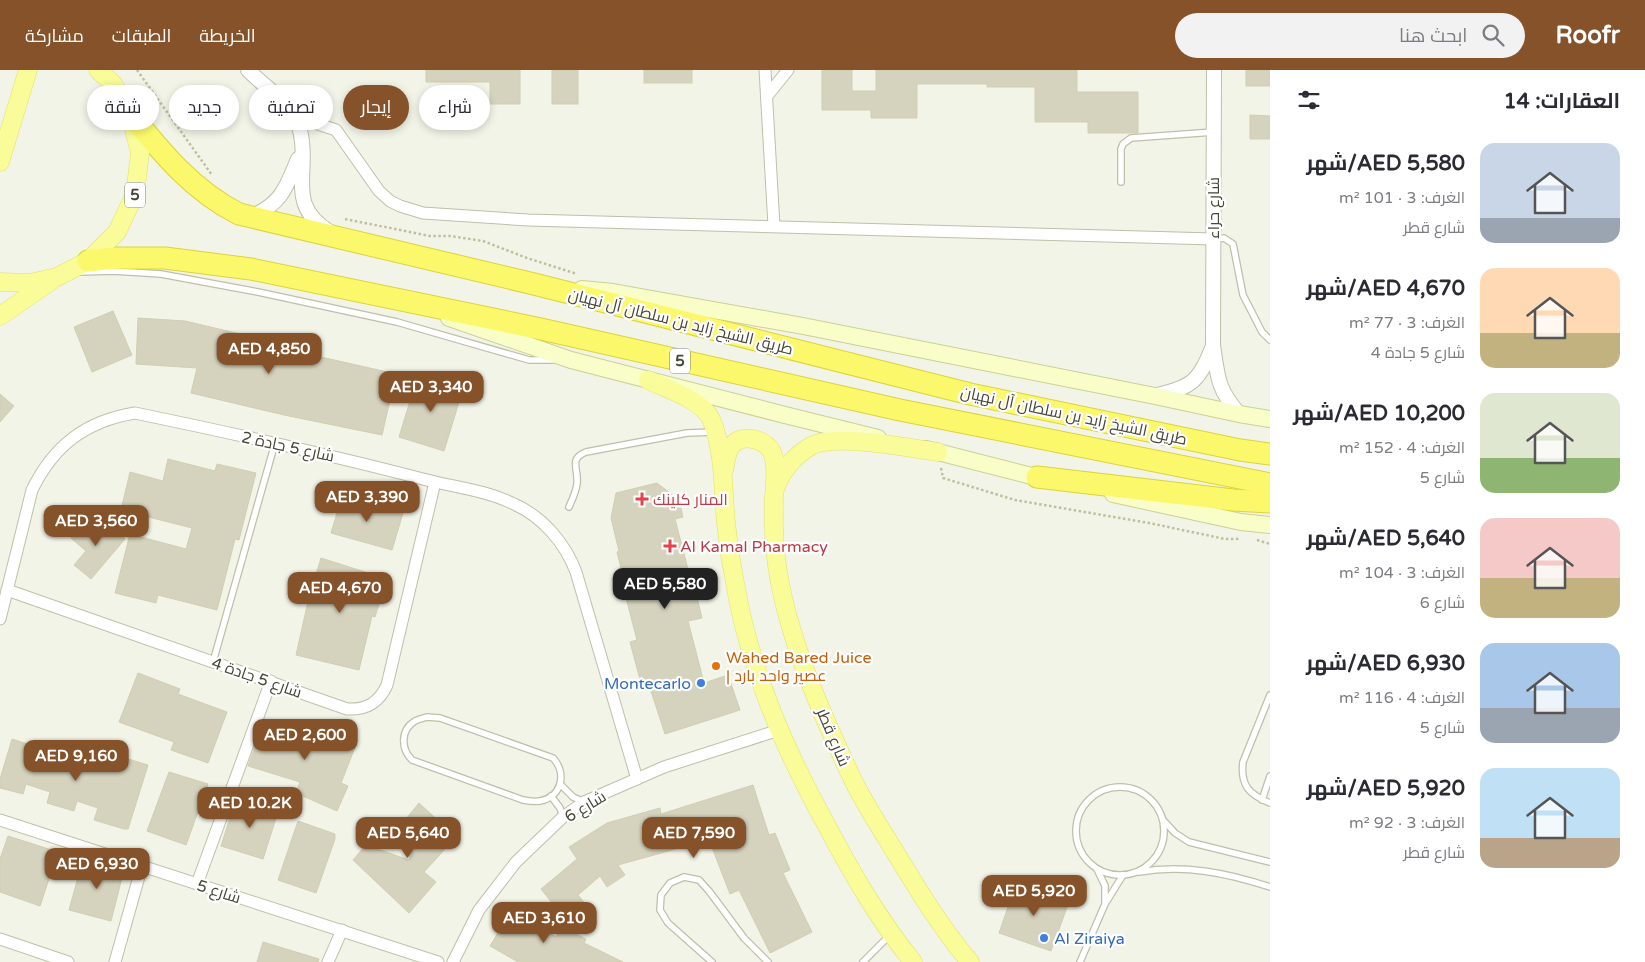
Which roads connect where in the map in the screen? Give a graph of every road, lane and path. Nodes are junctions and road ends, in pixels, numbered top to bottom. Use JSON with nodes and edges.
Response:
{"nodes":[{"id":1,"x":28,"y":70,"type":"edge"},
{"id":2,"x":98,"y":70,"type":"edge"},
{"id":3,"x":137,"y":70,"type":"edge"},
{"id":4,"x":248,"y":70,"type":"edge"},
{"id":5,"x":765,"y":70,"type":"edge"},
{"id":6,"x":788,"y":70,"type":"edge"},
{"id":7,"x":1214,"y":70,"type":"edge"},
{"id":8,"x":110,"y":77,"type":"edge"},
{"id":9,"x":263,"y":85,"type":"edge"},
{"id":10,"x":767,"y":96,"type":"junction"},
{"id":11,"x":333,"y":129,"type":"edge"},
{"id":12,"x":134,"y":130,"type":"edge"},
{"id":13,"x":144,"y":130,"type":"edge"},
{"id":14,"x":300,"y":130,"type":"edge"},
{"id":15,"x":1214,"y":132,"type":"junction"},
{"id":16,"x":303,"y":147,"type":"junction"},
{"id":17,"x":0,"y":162,"type":"edge"},
{"id":18,"x":215,"y":178,"type":"dead end"},
{"id":19,"x":1121,"y":182,"type":"dead end"},
{"id":20,"x":251,"y":216,"type":"junction"},
{"id":21,"x":774,"y":226,"type":"junction"},
{"id":22,"x":336,"y":236,"type":"junction"},
{"id":23,"x":1213,"y":238,"type":"junction"},
{"id":24,"x":88,"y":261,"type":"junction"},
{"id":25,"x":63,"y":274,"type":"junction"},
{"id":26,"x":0,"y":282,"type":"edge"},
{"id":27,"x":534,"y":284,"type":"junction"},
{"id":28,"x":387,"y":297,"type":"junction"},
{"id":29,"x":0,"y":316,"type":"edge"},
{"id":30,"x":1270,"y":340,"type":"edge"},
{"id":31,"x":1213,"y":345,"type":"junction"},
{"id":32,"x":571,"y":360,"type":"junction"},
{"id":33,"x":648,"y":380,"type":"junction"},
{"id":34,"x":1155,"y":396,"type":"junction"},
{"id":35,"x":1239,"y":414,"type":"junction"},
{"id":36,"x":1270,"y":419,"type":"edge"},
{"id":37,"x":716,"y":432,"type":"junction"},
{"id":38,"x":275,"y":443,"type":"junction"},
{"id":39,"x":938,"y":452,"type":"junction"},
{"id":40,"x":1270,"y":454,"type":"edge"},
{"id":41,"x":723,"y":476,"type":"junction"},
{"id":42,"x":1038,"y":477,"type":"junction"},
{"id":43,"x":435,"y":482,"type":"junction"},
{"id":44,"x":1270,"y":484,"type":"edge"},
{"id":45,"x":774,"y":490,"type":"junction"},
{"id":46,"x":1270,"y":502,"type":"edge"},
{"id":47,"x":569,"y":507,"type":"dead end"},
{"id":48,"x":1270,"y":525,"type":"edge"},
{"id":49,"x":1241,"y":536,"type":"dead end"},
{"id":50,"x":1256,"y":540,"type":"dead end"},
{"id":51,"x":1270,"y":544,"type":"edge"},
{"id":52,"x":7,"y":590,"type":"junction"},
{"id":53,"x":0,"y":619,"type":"edge"},
{"id":54,"x":213,"y":662,"type":"junction"},
{"id":55,"x":271,"y":681,"type":"junction"},
{"id":56,"x":1270,"y":695,"type":"edge"},
{"id":57,"x":779,"y":730,"type":"junction"},
{"id":58,"x":1270,"y":776,"type":"edge"},
{"id":59,"x":637,"y":779,"type":"junction"},
{"id":60,"x":561,"y":785,"type":"junction"},
{"id":61,"x":551,"y":796,"type":"junction"},
{"id":62,"x":1262,"y":800,"type":"junction"},
{"id":63,"x":584,"y":802,"type":"junction"},
{"id":64,"x":1270,"y":803,"type":"edge"},
{"id":65,"x":563,"y":817,"type":"junction"},
{"id":66,"x":0,"y":820,"type":"edge"},
{"id":67,"x":1163,"y":820,"type":"junction"},
{"id":68,"x":1270,"y":862,"type":"edge"},
{"id":69,"x":142,"y":866,"type":"junction"},
{"id":70,"x":1097,"y":868,"type":"junction"},
{"id":71,"x":1134,"y":873,"type":"junction"},
{"id":72,"x":1123,"y":875,"type":"junction"},
{"id":73,"x":197,"y":884,"type":"junction"},
{"id":74,"x":1270,"y":887,"type":"edge"},
{"id":75,"x":1105,"y":904,"type":"junction"},
{"id":76,"x":342,"y":930,"type":"junction"},
{"id":77,"x":891,"y":935,"type":"junction"},
{"id":78,"x":0,"y":940,"type":"edge"},
{"id":79,"x":68,"y":962,"type":"edge"},
{"id":80,"x":115,"y":962,"type":"edge"},
{"id":81,"x":328,"y":962,"type":"edge"},
{"id":82,"x":438,"y":962,"type":"edge"},
{"id":83,"x":453,"y":962,"type":"edge"},
{"id":84,"x":712,"y":962,"type":"edge"},
{"id":85,"x":768,"y":962,"type":"edge"},
{"id":86,"x":862,"y":962,"type":"edge"},
{"id":87,"x":912,"y":962,"type":"edge"},
{"id":88,"x":970,"y":962,"type":"edge"},
{"id":89,"x":1080,"y":962,"type":"edge"}],
"edges":[{"from":1,"to":17,"type":"main road"},
{"from":2,"to":8,"type":"main road","number":"5"},
{"from":3,"to":18,"type":"path"},
{"from":4,"to":9,"type":"street"},
{"from":5,"to":10,"type":"street"},
{"from":6,"to":10,"type":"street"},
{"from":7,"to":15,"type":"street","name":"شارع حراء"},
{"from":10,"to":21,"type":"street"},
{"from":11,"to":21,"type":"street"},
{"from":12,"to":24,"type":"main road","number":"5"},
{"from":13,"to":20,"type":"highway","name":"طريق الشيخ زايد بن سلطان آل نهيان","number":"5"},
{"from":14,"to":16,"type":"street"},
{"from":15,"to":19,"type":"lane"},
{"from":15,"to":23,"type":"street","name":"شارع حراء"},
{"from":16,"to":20,"type":"street"},
{"from":16,"to":22,"type":"street"},
{"from":20,"to":22,"type":"highway","name":"طريق الشيخ زايد بن سلطان آل نهيان","number":"5"},
{"from":21,"to":23,"type":"street"},
{"from":22,"to":27,"type":"highway","name":"طريق الشيخ زايد بن سلطان آل نهيان","number":"5"},
{"from":23,"to":30,"type":"lane"},
{"from":23,"to":31,"type":"street","name":"شارع حراء"},
{"from":24,"to":25,"type":"main road","number":"5"},
{"from":24,"to":28,"type":"highway","name":"طريق الشيخ زايد بن سلطان آل نهيان","number":"5"},
{"from":25,"to":26,"type":"main road","number":"5"},
{"from":25,"to":29,"type":"main road"},
{"from":25,"to":32,"type":"lane"},
{"from":27,"to":34,"type":"main road"},
{"from":27,"to":40,"type":"highway","name":"طريق الشيخ زايد بن سلطان آل نهيان","number":"5"},
{"from":28,"to":32,"type":"main road"},
{"from":28,"to":44,"type":"highway","name":"طريق الشيخ زايد بن سلطان آل نهيان","number":"5"},
{"from":31,"to":34,"type":"street","name":"شارع حراء"},
{"from":31,"to":35,"type":"street","name":"شارع حراء"},
{"from":32,"to":33,"type":"main road"},
{"from":33,"to":37,"type":"main road"},
{"from":33,"to":39,"type":"main road"},
{"from":34,"to":35,"type":"main road"},
{"from":35,"to":36,"type":"main road"},
{"from":37,"to":41,"type":"main road"},
{"from":37,"to":47,"type":"lane"},
{"from":38,"to":43,"type":"street","name":"شارع 5 جادة 2"},
{"from":38,"to":52,"type":"street","name":"شارع 5 جادة 2"},
{"from":38,"to":54,"type":"lane"},
{"from":39,"to":42,"type":"main road"},
{"from":39,"to":45,"type":"main road","name":"شارع قطر"},
{"from":39,"to":49,"type":"path"},
{"from":41,"to":45,"type":"main road"},
{"from":41,"to":57,"type":"main road"},
{"from":42,"to":46,"type":"highway"},
{"from":42,"to":48,"type":"main road"},
{"from":43,"to":55,"type":"street","name":"شارع 5 جادة 4"},
{"from":43,"to":59,"type":"street","name":"شارع 5 جادة 2"},
{"from":45,"to":88,"type":"main road","name":"شارع قطر"},
{"from":50,"to":51,"type":"path"},
{"from":52,"to":53,"type":"street","name":"شارع 5 جادة 2"},
{"from":52,"to":54,"type":"street","name":"شارع 5 جادة 4"},
{"from":54,"to":55,"type":"street","name":"شارع 5 جادة 4"},
{"from":55,"to":73,"type":"street"},
{"from":56,"to":62,"type":"lane"},
{"from":57,"to":59,"type":"street","name":"شارع 6"},
{"from":57,"to":77,"type":"main road"},
{"from":58,"to":62,"type":"lane"},
{"from":59,"to":63,"type":"street","name":"شارع 6"},
{"from":60,"to":61,"type":"lane"},
{"from":60,"to":61,"type":"lane"},
{"from":60,"to":63,"type":"lane"},
{"from":61,"to":65,"type":"lane"},
{"from":62,"to":64,"type":"lane"},
{"from":63,"to":65,"type":"street","name":"شارع 6"},
{"from":65,"to":83,"type":"street","name":"شارع 6"},
{"from":66,"to":69,"type":"street","name":"شارع 5"},
{"from":67,"to":68,"type":"lane"},
{"from":67,"to":70,"type":"lane"},
{"from":67,"to":71,"type":"lane"},
{"from":69,"to":73,"type":"street","name":"شارع 5"},
{"from":69,"to":80,"type":"street"},
{"from":70,"to":72,"type":"lane"},
{"from":70,"to":75,"type":"lane"},
{"from":71,"to":72,"type":"lane"},
{"from":71,"to":74,"type":"lane"},
{"from":72,"to":75,"type":"lane"},
{"from":73,"to":76,"type":"street","name":"شارع 5"},
{"from":75,"to":89,"type":"lane"},
{"from":76,"to":81,"type":"street"},
{"from":76,"to":82,"type":"street","name":"شارع 5"},
{"from":77,"to":86,"type":"lane"},
{"from":77,"to":87,"type":"main road"},
{"from":78,"to":79,"type":"street"},
{"from":84,"to":85,"type":"lane"}]}
